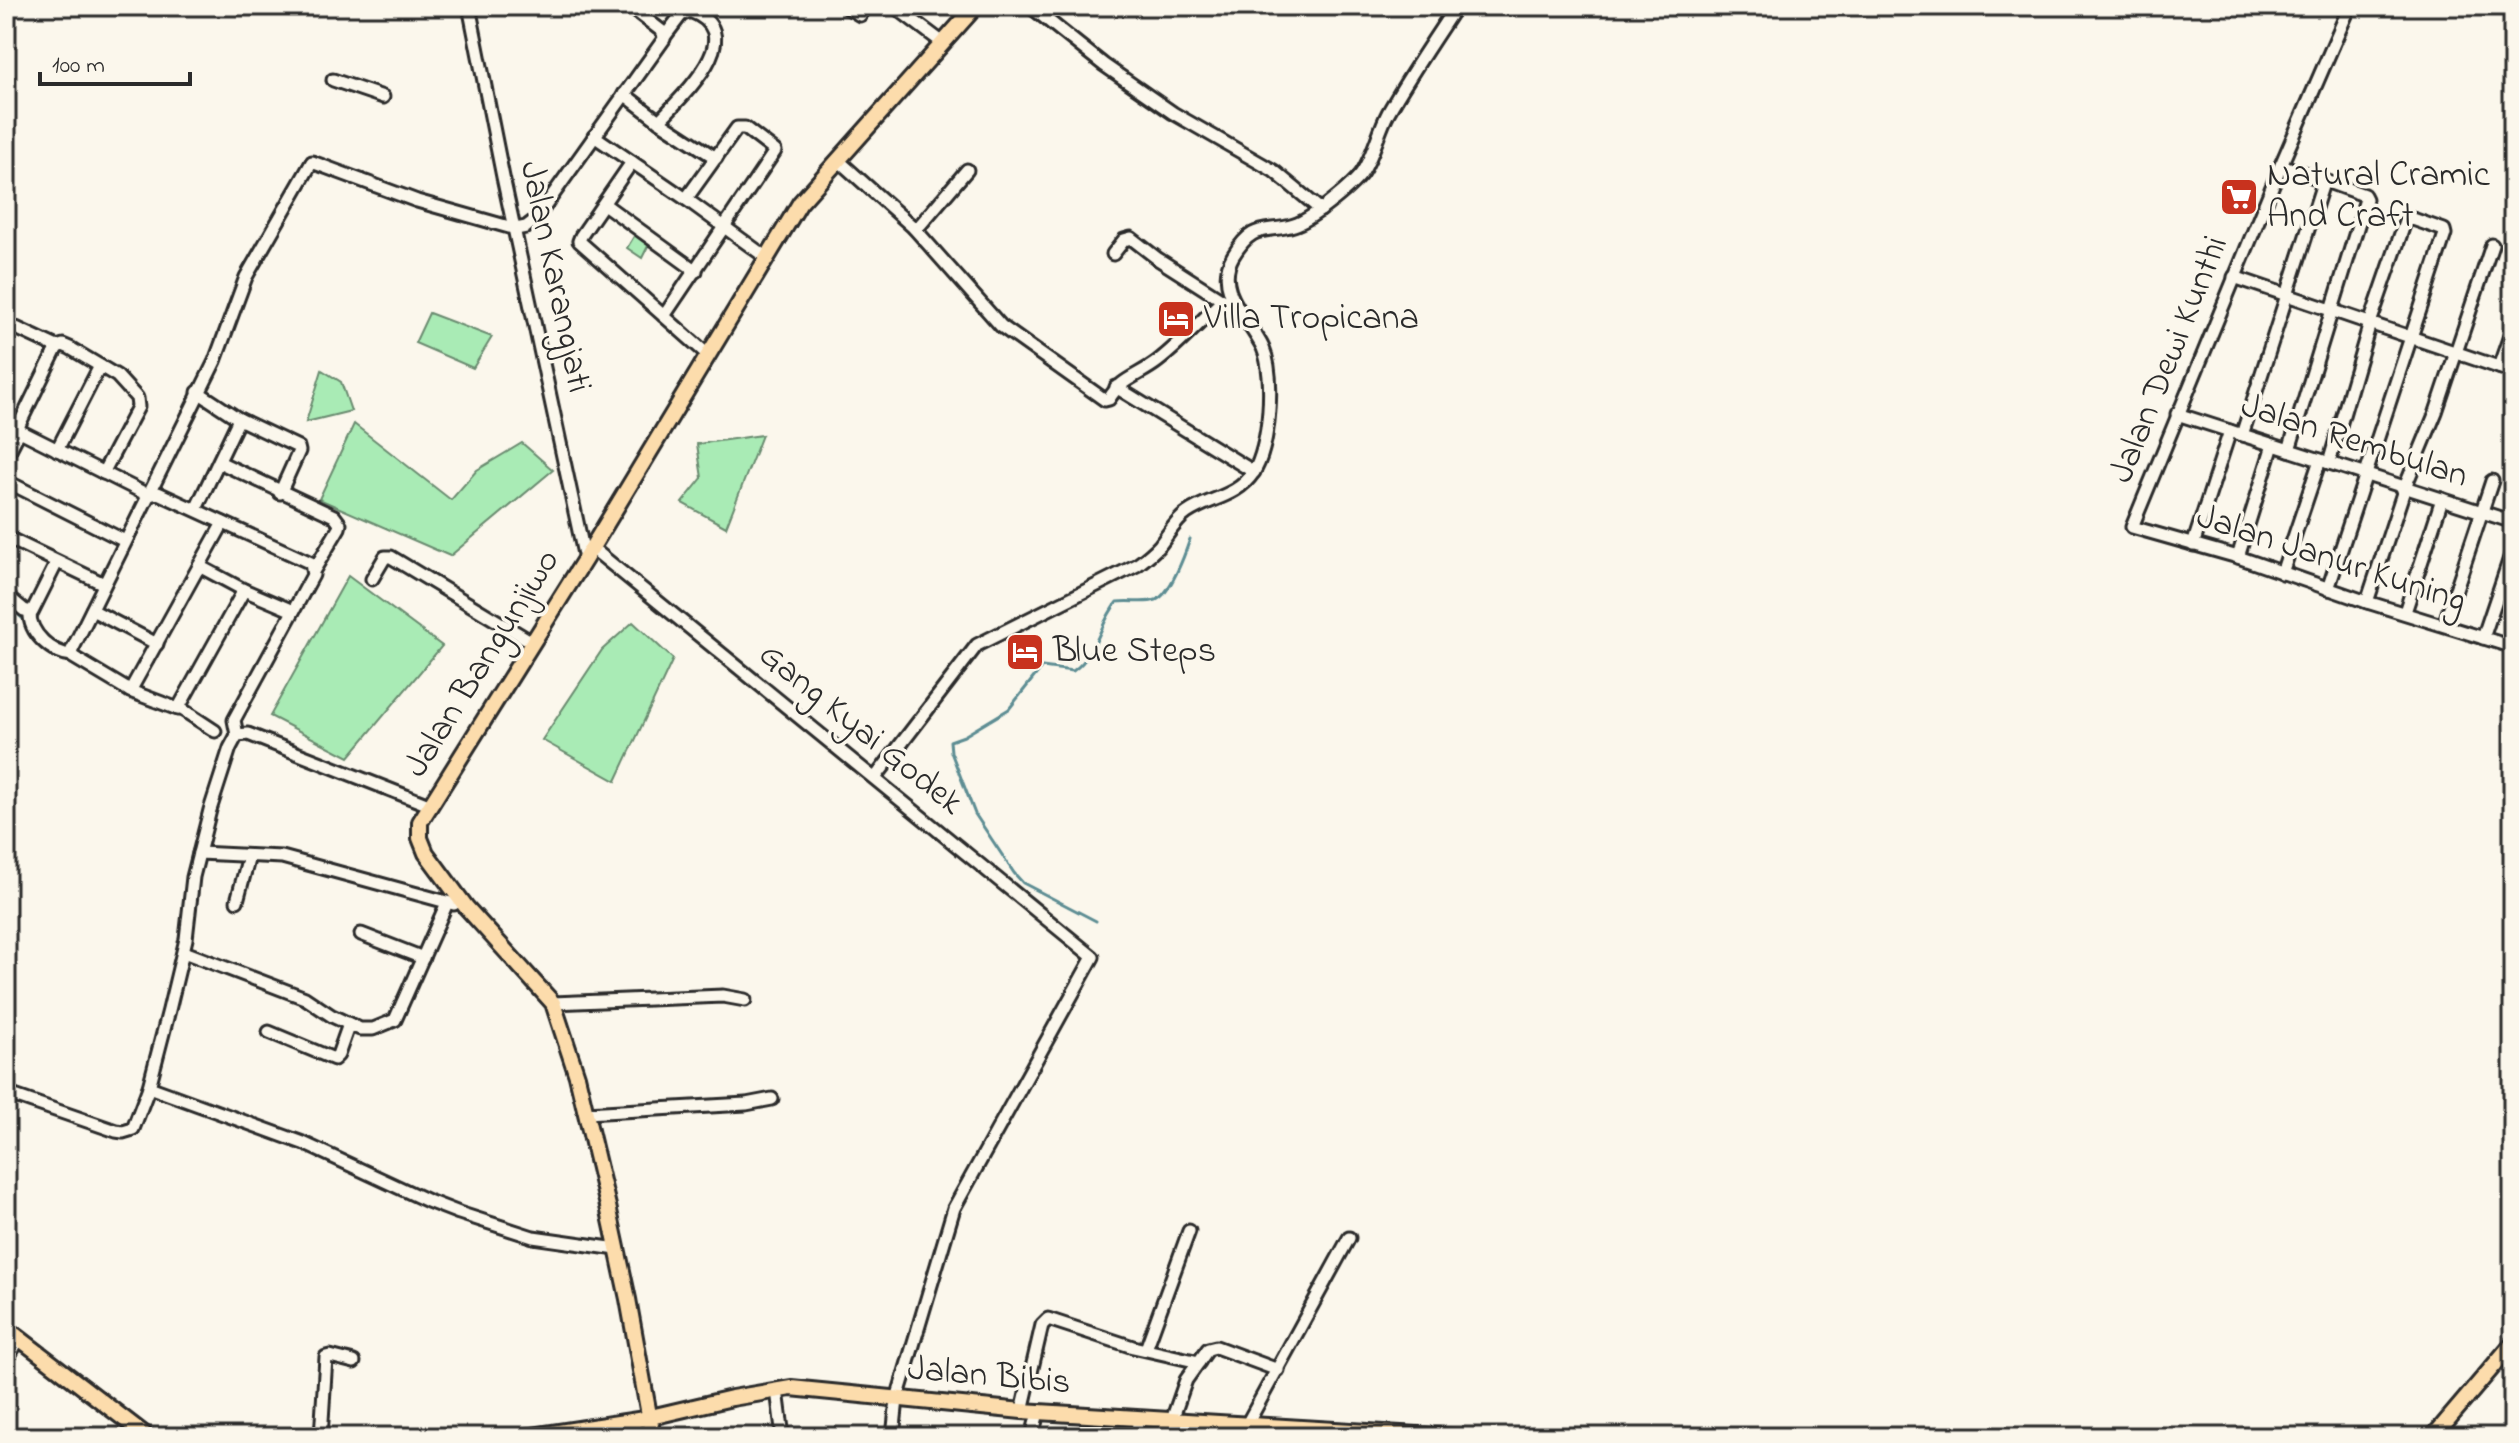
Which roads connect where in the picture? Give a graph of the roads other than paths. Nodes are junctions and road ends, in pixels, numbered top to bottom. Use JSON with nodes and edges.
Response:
{"nodes":[{"id":1,"x":469,"y":6,"type":"edge"},
{"id":2,"x":845,"y":6,"type":"edge"},
{"id":3,"x":867,"y":6,"type":"edge"},
{"id":4,"x":894,"y":6,"type":"edge"},
{"id":5,"x":976,"y":6,"type":"edge"},
{"id":6,"x":1030,"y":6,"type":"edge"},
{"id":7,"x":1456,"y":6,"type":"edge"},
{"id":8,"x":2350,"y":6,"type":"edge"},
{"id":9,"x":637,"y":12,"type":"dead end"},
{"id":10,"x":665,"y":36,"type":"junction"},
{"id":11,"x":943,"y":43,"type":"junction"},
{"id":12,"x":333,"y":80,"type":"dead end"},
{"id":13,"x":624,"y":94,"type":"junction"},
{"id":14,"x":383,"y":97,"type":"dead end"},
{"id":15,"x":659,"y":121,"type":"junction"},
{"id":16,"x":594,"y":136,"type":"junction"},
{"id":17,"x":716,"y":158,"type":"junction"},
{"id":18,"x":838,"y":160,"type":"junction"},
{"id":19,"x":632,"y":162,"type":"junction"},
{"id":20,"x":2281,"y":165,"type":"junction"},
{"id":21,"x":967,"y":170,"type":"dead end"},
{"id":22,"x":2324,"y":180,"type":"junction"},
{"id":23,"x":686,"y":199,"type":"junction"},
{"id":24,"x":604,"y":204,"type":"junction"},
{"id":25,"x":1321,"y":210,"type":"junction"},
{"id":26,"x":726,"y":227,"type":"junction"},
{"id":27,"x":914,"y":228,"type":"junction"},
{"id":28,"x":516,"y":229,"type":"junction"},
{"id":29,"x":2492,"y":245,"type":"dead end"},
{"id":30,"x":1113,"y":254,"type":"dead end"},
{"id":31,"x":767,"y":258,"type":"junction"},
{"id":32,"x":696,"y":271,"type":"junction"},
{"id":33,"x":2234,"y":277,"type":"junction"},
{"id":34,"x":2286,"y":295,"type":"junction"},
{"id":35,"x":1223,"y":300,"type":"junction"},
{"id":36,"x":1238,"y":310,"type":"junction"},
{"id":37,"x":2331,"y":310,"type":"junction"},
{"id":38,"x":664,"y":316,"type":"junction"},
{"id":39,"x":2370,"y":323,"type":"junction"},
{"id":40,"x":2513,"y":327,"type":"edge"},
{"id":41,"x":6,"y":335,"type":"edge"},
{"id":42,"x":2412,"y":337,"type":"junction"},
{"id":43,"x":57,"y":347,"type":"junction"},
{"id":44,"x":2455,"y":352,"type":"junction"},
{"id":45,"x":708,"y":355,"type":"junction"},
{"id":46,"x":100,"y":366,"type":"junction"},
{"id":47,"x":2499,"y":367,"type":"junction"},
{"id":48,"x":2513,"y":372,"type":"edge"},
{"id":49,"x":1116,"y":387,"type":"junction"},
{"id":50,"x":198,"y":392,"type":"junction"},
{"id":51,"x":2177,"y":414,"type":"junction"},
{"id":52,"x":239,"y":419,"type":"junction"},
{"id":53,"x":14,"y":428,"type":"edge"},
{"id":54,"x":2230,"y":431,"type":"junction"},
{"id":55,"x":2242,"y":435,"type":"junction"},
{"id":56,"x":2273,"y":445,"type":"junction"},
{"id":57,"x":57,"y":450,"type":"junction"},
{"id":58,"x":2289,"y":450,"type":"junction"},
{"id":59,"x":6,"y":457,"type":"edge"},
{"id":60,"x":2324,"y":461,"type":"junction"},
{"id":61,"x":219,"y":462,"type":"junction"},
{"id":62,"x":1254,"y":472,"type":"junction"},
{"id":63,"x":103,"y":473,"type":"junction"},
{"id":64,"x":2365,"y":475,"type":"junction"},
{"id":65,"x":6,"y":481,"type":"edge"},
{"id":66,"x":2492,"y":481,"type":"dead end"},
{"id":67,"x":2405,"y":487,"type":"junction"},
{"id":68,"x":280,"y":493,"type":"junction"},
{"id":69,"x":148,"y":495,"type":"junction"},
{"id":70,"x":2442,"y":499,"type":"junction"},
{"id":71,"x":196,"y":509,"type":"junction"},
{"id":72,"x":2481,"y":512,"type":"junction"},
{"id":73,"x":2513,"y":522,"type":"edge"},
{"id":74,"x":223,"y":523,"type":"junction"},
{"id":75,"x":2132,"y":527,"type":"joint"},
{"id":76,"x":9,"y":538,"type":"edge"},
{"id":77,"x":125,"y":541,"type":"junction"},
{"id":78,"x":2193,"y":545,"type":"junction"},
{"id":79,"x":2513,"y":549,"type":"edge"},
{"id":80,"x":6,"y":553,"type":"edge"},
{"id":81,"x":588,"y":554,"type":"junction"},
{"id":82,"x":2238,"y":557,"type":"junction"},
{"id":83,"x":57,"y":562,"type":"junction"},
{"id":84,"x":199,"y":566,"type":"junction"},
{"id":85,"x":314,"y":570,"type":"junction"},
{"id":86,"x":2282,"y":573,"type":"junction"},
{"id":87,"x":372,"y":579,"type":"dead end"},
{"id":88,"x":104,"y":584,"type":"junction"},
{"id":89,"x":2328,"y":589,"type":"junction"},
{"id":90,"x":244,"y":590,"type":"junction"},
{"id":91,"x":6,"y":595,"type":"edge"},
{"id":92,"x":2367,"y":602,"type":"junction"},
{"id":93,"x":92,"y":610,"type":"junction"},
{"id":94,"x":293,"y":611,"type":"junction"},
{"id":95,"x":2405,"y":612,"type":"junction"},
{"id":96,"x":30,"y":613,"type":"junction"},
{"id":97,"x":2444,"y":625,"type":"junction"},
{"id":98,"x":2483,"y":638,"type":"junction"},
{"id":99,"x":532,"y":642,"type":"junction"},
{"id":100,"x":157,"y":644,"type":"junction"},
{"id":101,"x":2513,"y":647,"type":"edge"},
{"id":102,"x":72,"y":655,"type":"junction"},
{"id":103,"x":130,"y":691,"type":"junction"},
{"id":104,"x":180,"y":708,"type":"junction"},
{"id":105,"x":215,"y":731,"type":"dead end"},
{"id":106,"x":237,"y":735,"type":"junction"},
{"id":107,"x":875,"y":778,"type":"junction"},
{"id":108,"x":429,"y":805,"type":"junction"},
{"id":109,"x":199,"y":853,"type":"junction"},
{"id":110,"x":249,"y":856,"type":"junction"},
{"id":111,"x":237,"y":901,"type":"dead end"},
{"id":112,"x":447,"y":903,"type":"junction"},
{"id":113,"x":466,"y":907,"type":"junction"},
{"id":114,"x":361,"y":934,"type":"dead end"},
{"id":115,"x":184,"y":952,"type":"junction"},
{"id":116,"x":423,"y":958,"type":"junction"},
{"id":117,"x":745,"y":1000,"type":"dead end"},
{"id":118,"x":553,"y":1003,"type":"junction"},
{"id":119,"x":349,"y":1024,"type":"junction"},
{"id":120,"x":269,"y":1032,"type":"dead end"},
{"id":121,"x":149,"y":1087,"type":"junction"},
{"id":122,"x":6,"y":1093,"type":"edge"},
{"id":123,"x":772,"y":1099,"type":"dead end"},
{"id":124,"x":586,"y":1113,"type":"junction"},
{"id":125,"x":1189,"y":1231,"type":"dead end"},
{"id":126,"x":1349,"y":1238,"type":"dead end"},
{"id":127,"x":617,"y":1249,"type":"junction"},
{"id":128,"x":6,"y":1328,"type":"edge"},
{"id":129,"x":19,"y":1339,"type":"junction"},
{"id":130,"x":2513,"y":1343,"type":"edge"},
{"id":131,"x":1146,"y":1349,"type":"junction"},
{"id":132,"x":6,"y":1360,"type":"edge"},
{"id":133,"x":354,"y":1362,"type":"dead end"},
{"id":134,"x":1199,"y":1362,"type":"junction"},
{"id":135,"x":1278,"y":1370,"type":"junction"},
{"id":136,"x":777,"y":1390,"type":"junction"},
{"id":137,"x":897,"y":1399,"type":"junction"},
{"id":138,"x":1022,"y":1411,"type":"junction"},
{"id":139,"x":1038,"y":1412,"type":"junction"},
{"id":140,"x":650,"y":1418,"type":"junction"},
{"id":141,"x":1139,"y":1418,"type":"junction"},
{"id":142,"x":1172,"y":1420,"type":"junction"},
{"id":143,"x":1246,"y":1426,"type":"junction"},
{"id":144,"x":1307,"y":1433,"type":"edge"},
{"id":145,"x":148,"y":1437,"type":"edge"},
{"id":146,"x":321,"y":1437,"type":"edge"},
{"id":147,"x":526,"y":1437,"type":"edge"},
{"id":148,"x":653,"y":1437,"type":"edge"},
{"id":149,"x":783,"y":1437,"type":"edge"},
{"id":150,"x":893,"y":1437,"type":"edge"},
{"id":151,"x":1032,"y":1437,"type":"edge"},
{"id":152,"x":1136,"y":1437,"type":"edge"},
{"id":153,"x":1451,"y":1437,"type":"edge"},
{"id":154,"x":2433,"y":1437,"type":"edge"}],
"edges":[{"from":1,"to":28,"type":"street","name":"Jalan Karangjati"},
{"from":2,"to":3,"type":"street"},
{"from":4,"to":11,"type":"street"},
{"from":5,"to":11,"type":"main road","name":"Jalan Bangunjiwo"},
{"from":6,"to":25,"type":"street"},
{"from":7,"to":25,"type":"street"},
{"from":8,"to":20,"type":"street","name":"Jalan Dewi Kunthi"},
{"from":9,"to":10,"type":"street"},
{"from":10,"to":13,"type":"street"},
{"from":10,"to":15,"type":"street"},
{"from":11,"to":18,"type":"main road","name":"Jalan Bangunjiwo"},
{"from":12,"to":14,"type":"street"},
{"from":13,"to":15,"type":"street"},
{"from":13,"to":16,"type":"street"},
{"from":15,"to":17,"type":"street"},
{"from":16,"to":19,"type":"street"},
{"from":16,"to":28,"type":"street"},
{"from":17,"to":23,"type":"street"},
{"from":17,"to":26,"type":"street"},
{"from":18,"to":27,"type":"street"},
{"from":18,"to":31,"type":"main road","name":"Jalan Bangunjiwo"},
{"from":19,"to":23,"type":"street"},
{"from":19,"to":24,"type":"street"},
{"from":20,"to":22,"type":"street"},
{"from":20,"to":33,"type":"street","name":"Jalan Dewi Kunthi"},
{"from":21,"to":27,"type":"street"},
{"from":22,"to":34,"type":"street"},
{"from":22,"to":37,"type":"street"},
{"from":23,"to":26,"type":"street"},
{"from":24,"to":32,"type":"street"},
{"from":24,"to":38,"type":"street"},
{"from":25,"to":36,"type":"street"},
{"from":26,"to":31,"type":"street"},
{"from":26,"to":32,"type":"street"},
{"from":27,"to":49,"type":"street"},
{"from":28,"to":50,"type":"street"},
{"from":28,"to":81,"type":"street","name":"Jalan Karangjati"},
{"from":29,"to":44,"type":"street"},
{"from":30,"to":35,"type":"street"},
{"from":31,"to":45,"type":"main road","name":"Jalan Bangunjiwo"},
{"from":32,"to":38,"type":"street"},
{"from":33,"to":34,"type":"street"},
{"from":33,"to":51,"type":"street","name":"Jalan Dewi Kunthi"},
{"from":34,"to":37,"type":"street"},
{"from":34,"to":55,"type":"street"},
{"from":35,"to":36,"type":"street"},
{"from":35,"to":49,"type":"street"},
{"from":36,"to":62,"type":"street"},
{"from":37,"to":39,"type":"street"},
{"from":37,"to":58,"type":"street"},
{"from":38,"to":45,"type":"street"},
{"from":39,"to":42,"type":"street"},
{"from":39,"to":42,"type":"street"},
{"from":39,"to":60,"type":"street"},
{"from":40,"to":47,"type":"street"},
{"from":41,"to":43,"type":"street"},
{"from":42,"to":44,"type":"street"},
{"from":42,"to":64,"type":"street"},
{"from":43,"to":46,"type":"street"},
{"from":43,"to":53,"type":"street"},
{"from":44,"to":47,"type":"street"},
{"from":44,"to":67,"type":"street"},
{"from":45,"to":81,"type":"main road","name":"Jalan Bangunjiwo"},
{"from":46,"to":57,"type":"street"},
{"from":46,"to":63,"type":"street"},
{"from":47,"to":48,"type":"street"},
{"from":49,"to":62,"type":"street"},
{"from":50,"to":52,"type":"street"},
{"from":50,"to":69,"type":"street"},
{"from":51,"to":54,"type":"street","name":"Jalan Rembulan"},
{"from":51,"to":75,"type":"street","name":"Jalan Dewi Kunthi"},
{"from":52,"to":61,"type":"street"},
{"from":52,"to":68,"type":"street"},
{"from":53,"to":57,"type":"street"},
{"from":53,"to":59,"type":"street"},
{"from":54,"to":55,"type":"street","name":"Jalan Rembulan"},
{"from":54,"to":78,"type":"street"},
{"from":55,"to":56,"type":"street","name":"Jalan Rembulan"},
{"from":56,"to":58,"type":"street","name":"Jalan Rembulan"},
{"from":56,"to":82,"type":"street"},
{"from":57,"to":63,"type":"street"},
{"from":58,"to":60,"type":"street","name":"Jalan Rembulan"},
{"from":60,"to":64,"type":"street","name":"Jalan Rembulan"},
{"from":60,"to":86,"type":"street"},
{"from":61,"to":68,"type":"street"},
{"from":61,"to":71,"type":"street"},
{"from":62,"to":107,"type":"street"},
{"from":63,"to":69,"type":"street"},
{"from":64,"to":67,"type":"street","name":"Jalan Rembulan"},
{"from":64,"to":89,"type":"street"},
{"from":65,"to":77,"type":"street"},
{"from":66,"to":72,"type":"street"},
{"from":67,"to":70,"type":"street","name":"Jalan Rembulan"},
{"from":67,"to":92,"type":"street"},
{"from":68,"to":85,"type":"street"},
{"from":69,"to":71,"type":"street"},
{"from":69,"to":77,"type":"street"},
{"from":70,"to":72,"type":"street","name":"Jalan Rembulan"},
{"from":70,"to":95,"type":"street"},
{"from":71,"to":74,"type":"street"},
{"from":72,"to":73,"type":"street","name":"Jalan Rembulan"},
{"from":72,"to":97,"type":"street"},
{"from":74,"to":84,"type":"street"},
{"from":74,"to":85,"type":"street"},
{"from":75,"to":78,"type":"street","name":"Jalan Janur Kuning"},
{"from":76,"to":80,"type":"street"},
{"from":76,"to":83,"type":"street"},
{"from":77,"to":88,"type":"street"},
{"from":78,"to":82,"type":"street","name":"Jalan Janur Kuning"},
{"from":79,"to":98,"type":"street"},
{"from":81,"to":99,"type":"main road","name":"Jalan Bangunjiwo"},
{"from":81,"to":107,"type":"street","name":"Gang Kyai Godek"},
{"from":82,"to":86,"type":"street","name":"Jalan Janur Kuning"},
{"from":83,"to":88,"type":"street"},
{"from":83,"to":96,"type":"street"},
{"from":84,"to":90,"type":"street"},
{"from":84,"to":100,"type":"street"},
{"from":85,"to":94,"type":"street"},
{"from":86,"to":89,"type":"street","name":"Jalan Janur Kuning"},
{"from":87,"to":99,"type":"street"},
{"from":88,"to":93,"type":"street"},
{"from":89,"to":92,"type":"street","name":"Jalan Janur Kuning"},
{"from":90,"to":94,"type":"street"},
{"from":90,"to":104,"type":"street"},
{"from":91,"to":96,"type":"street"},
{"from":92,"to":95,"type":"street","name":"Jalan Janur Kuning"},
{"from":93,"to":100,"type":"street"},
{"from":93,"to":102,"type":"street"},
{"from":94,"to":106,"type":"street"},
{"from":95,"to":97,"type":"street","name":"Jalan Janur Kuning"},
{"from":96,"to":102,"type":"street"},
{"from":97,"to":98,"type":"street","name":"Jalan Janur Kuning"},
{"from":98,"to":101,"type":"street","name":"Jalan Janur Kuning"},
{"from":99,"to":108,"type":"main road","name":"Jalan Bangunjiwo"},
{"from":100,"to":103,"type":"street"},
{"from":102,"to":103,"type":"street"},
{"from":103,"to":104,"type":"street"},
{"from":104,"to":105,"type":"street"},
{"from":106,"to":108,"type":"street"},
{"from":106,"to":109,"type":"street"},
{"from":107,"to":137,"type":"street","name":"Gang Kyai Godek"},
{"from":108,"to":113,"type":"main road","name":"Jalan Bangunjiwo"},
{"from":109,"to":110,"type":"street"},
{"from":109,"to":115,"type":"street"},
{"from":110,"to":111,"type":"street"},
{"from":110,"to":112,"type":"street"},
{"from":112,"to":113,"type":"street"},
{"from":112,"to":116,"type":"street"},
{"from":113,"to":118,"type":"main road","name":"Jalan Bangunjiwo"},
{"from":114,"to":116,"type":"street"},
{"from":115,"to":119,"type":"street"},
{"from":115,"to":121,"type":"street"},
{"from":116,"to":119,"type":"street"},
{"from":117,"to":118,"type":"street"},
{"from":118,"to":124,"type":"main road","name":"Jalan Bangunjiwo"},
{"from":119,"to":120,"type":"street"},
{"from":121,"to":122,"type":"street"},
{"from":121,"to":127,"type":"street"},
{"from":123,"to":124,"type":"street"},
{"from":124,"to":127,"type":"main road","name":"Jalan Bangunjiwo"},
{"from":125,"to":131,"type":"street"},
{"from":126,"to":135,"type":"street"},
{"from":127,"to":140,"type":"main road","name":"Jalan Bangunjiwo"},
{"from":128,"to":129,"type":"main road"},
{"from":129,"to":132,"type":"street"},
{"from":129,"to":145,"type":"main road"},
{"from":130,"to":154,"type":"main road"},
{"from":131,"to":134,"type":"street"},
{"from":131,"to":138,"type":"street"},
{"from":133,"to":146,"type":"street"},
{"from":134,"to":135,"type":"street"},
{"from":134,"to":142,"type":"street"},
{"from":135,"to":143,"type":"street"},
{"from":136,"to":137,"type":"main road","name":"Jalan Bibis"},
{"from":136,"to":140,"type":"main road","name":"Jalan Bibis"},
{"from":136,"to":149,"type":"street"},
{"from":137,"to":138,"type":"main road","name":"Jalan Bibis"},
{"from":137,"to":150,"type":"street"},
{"from":138,"to":139,"type":"main road","name":"Jalan Bibis"},
{"from":139,"to":141,"type":"main road","name":"Jalan Bibis"},
{"from":139,"to":151,"type":"street"},
{"from":140,"to":147,"type":"main road","name":"Jalan Bibis"},
{"from":140,"to":148,"type":"main road","name":"Jalan Bangunjiwo"},
{"from":141,"to":142,"type":"main road","name":"Jalan Bibis"},
{"from":141,"to":152,"type":"street"},
{"from":142,"to":143,"type":"main road","name":"Jalan Bibis"},
{"from":143,"to":144,"type":"main road","name":"Jalan Bibis"},
{"from":144,"to":153,"type":"main road","name":"Jalan Bibis"}]}
